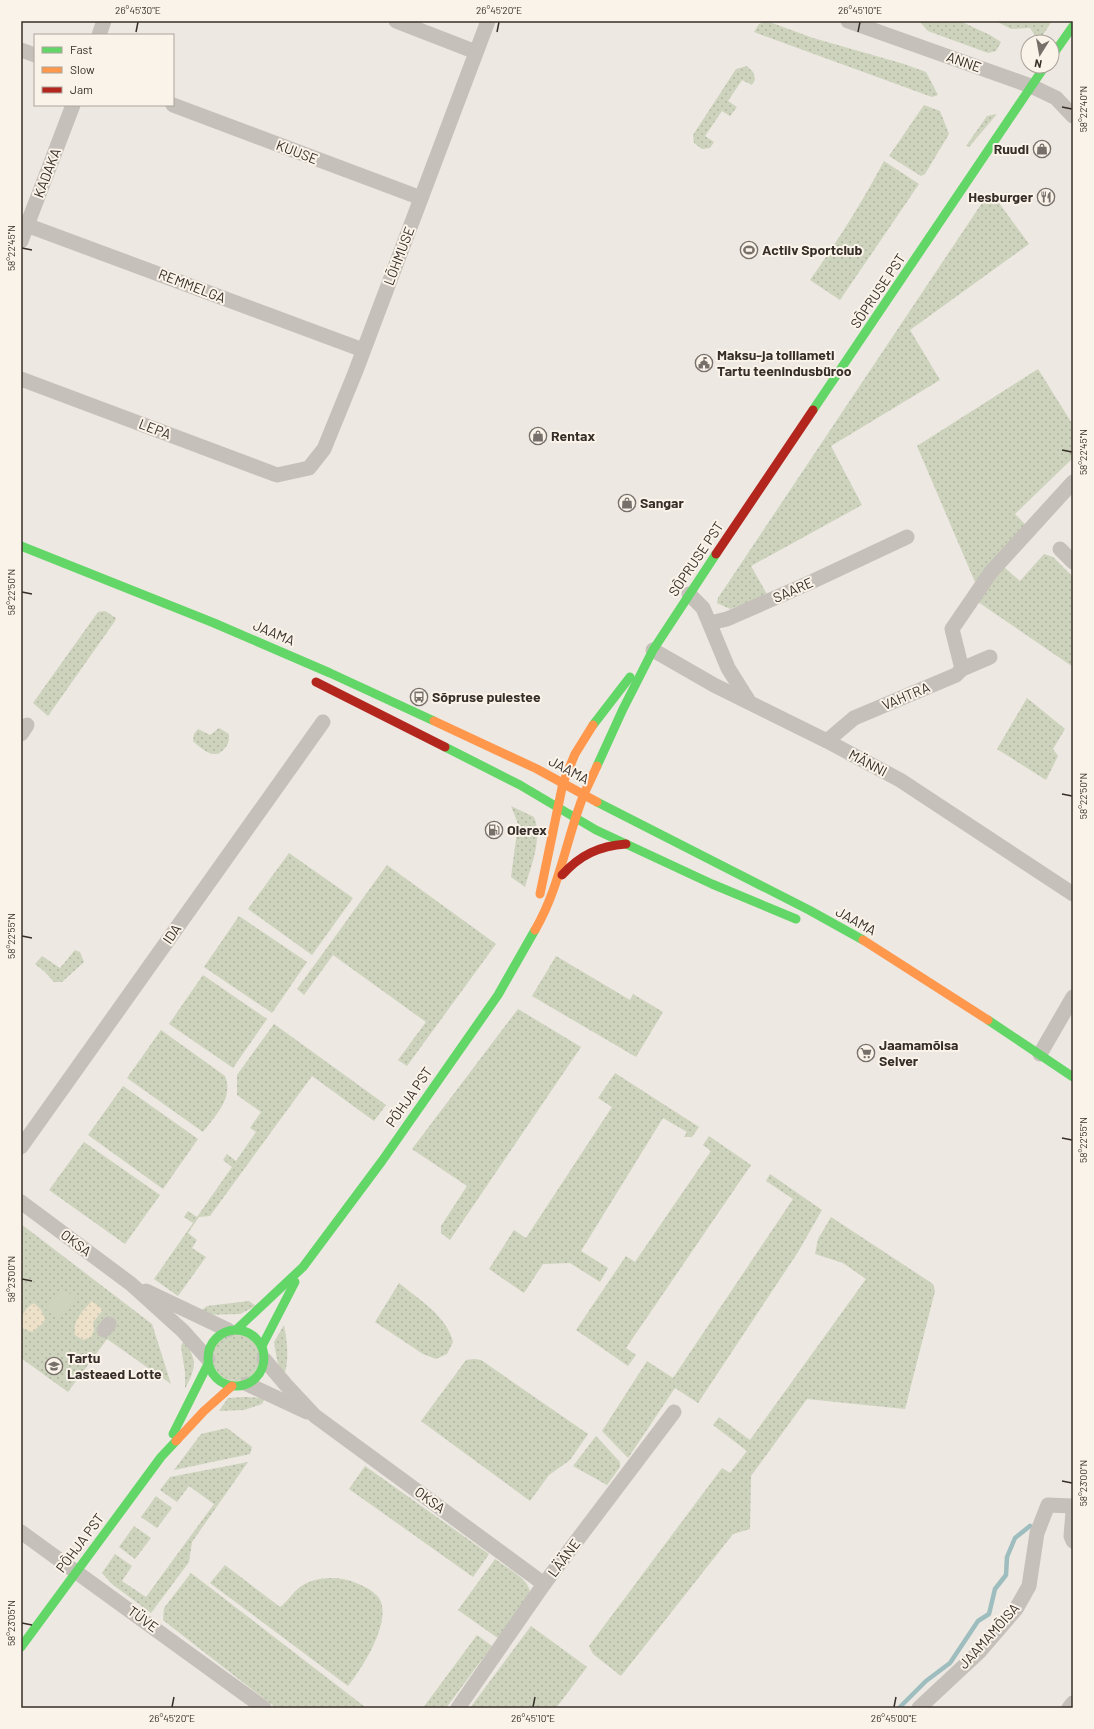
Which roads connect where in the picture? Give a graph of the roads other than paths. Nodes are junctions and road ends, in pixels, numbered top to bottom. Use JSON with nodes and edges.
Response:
{"nodes":[{"id":1,"x":104,"y":21,"type":"edge"},
{"id":2,"x":396,"y":21,"type":"edge"},
{"id":3,"x":488,"y":21,"type":"edge"},
{"id":4,"x":848,"y":21,"type":"edge"},
{"id":5,"x":1073,"y":26,"type":"edge"},
{"id":6,"x":99,"y":34,"type":"edge"},
{"id":7,"x":1060,"y":45,"type":"edge"},
{"id":8,"x":21,"y":50,"type":"edge"},
{"id":9,"x":476,"y":52,"type":"junction"},
{"id":10,"x":34,"y":55,"type":"edge"},
{"id":11,"x":1039,"y":74,"type":"edge"},
{"id":12,"x":1031,"y":86,"type":"junction"},
{"id":13,"x":174,"y":105,"type":"edge"},
{"id":14,"x":73,"y":106,"type":"edge"},
{"id":15,"x":1073,"y":116,"type":"edge"},
{"id":16,"x":421,"y":198,"type":"junction"},
{"id":17,"x":24,"y":224,"type":"edge"},
{"id":18,"x":21,"y":241,"type":"edge"},
{"id":19,"x":363,"y":350,"type":"junction"},
{"id":20,"x":21,"y":379,"type":"edge"},
{"id":21,"x":290,"y":472,"type":"joint"},
{"id":22,"x":1073,"y":482,"type":"edge"},
{"id":23,"x":907,"y":537,"type":"dead end"},
{"id":24,"x":21,"y":546,"type":"edge"},
{"id":25,"x":1060,"y":549,"type":"dead end"},
{"id":26,"x":1073,"y":562,"type":"edge"},
{"id":27,"x":689,"y":594,"type":"junction"},
{"id":28,"x":710,"y":623,"type":"junction"},
{"id":29,"x":653,"y":650,"type":"junction"},
{"id":30,"x":990,"y":657,"type":"dead end"},
{"id":31,"x":728,"y":668,"type":"junction"},
{"id":32,"x":962,"y":669,"type":"junction"},
{"id":33,"x":309,"y":679,"type":"dead end"},
{"id":34,"x":714,"y":685,"type":"junction"},
{"id":35,"x":748,"y":701,"type":"junction"},
{"id":36,"x":323,"y":722,"type":"dead end"},
{"id":37,"x":827,"y":741,"type":"junction"},
{"id":38,"x":563,"y":784,"type":"junction"},
{"id":39,"x":584,"y":795,"type":"junction"},
{"id":40,"x":558,"y":807,"type":"junction"},
{"id":41,"x":577,"y":818,"type":"junction"},
{"id":42,"x":626,"y":844,"type":"junction"},
{"id":43,"x":558,"y":880,"type":"junction"},
{"id":44,"x":1073,"y":894,"type":"edge"},
{"id":45,"x":803,"y":923,"type":"dead end"},
{"id":46,"x":531,"y":938,"type":"junction"},
{"id":47,"x":1073,"y":997,"type":"edge"},
{"id":48,"x":1040,"y":1054,"type":"junction"},
{"id":49,"x":1073,"y":1078,"type":"edge"},
{"id":50,"x":21,"y":1147,"type":"edge"},
{"id":51,"x":21,"y":1202,"type":"edge"},
{"id":52,"x":303,"y":1267,"type":"junction"},
{"id":53,"x":131,"y":1284,"type":"junction"},
{"id":54,"x":232,"y":1330,"type":"junction"},
{"id":55,"x":263,"y":1352,"type":"junction"},
{"id":56,"x":208,"y":1361,"type":"junction"},
{"id":57,"x":240,"y":1385,"type":"junction"},
{"id":58,"x":674,"y":1412,"type":"dead end"},
{"id":59,"x":316,"y":1416,"type":"junction"},
{"id":60,"x":161,"y":1456,"type":"junction"},
{"id":61,"x":1073,"y":1506,"type":"edge"},
{"id":62,"x":1073,"y":1512,"type":"edge"},
{"id":63,"x":21,"y":1532,"type":"edge"},
{"id":64,"x":1073,"y":1541,"type":"edge"},
{"id":65,"x":77,"y":1571,"type":"junction"},
{"id":66,"x":544,"y":1584,"type":"junction"},
{"id":67,"x":21,"y":1647,"type":"edge"},
{"id":68,"x":1073,"y":1703,"type":"edge"},
{"id":69,"x":264,"y":1708,"type":"edge"},
{"id":70,"x":458,"y":1708,"type":"edge"},
{"id":71,"x":919,"y":1708,"type":"edge"},
{"id":72,"x":1069,"y":1708,"type":"edge"}],
"edges":[{"from":1,"to":6,"type":"street"},
{"from":2,"to":9,"type":"street"},
{"from":3,"to":9,"type":"street","name":"LÕHMUSE"},
{"from":4,"to":12,"type":"street","name":"ANNE"},
{"from":5,"to":7,"type":"main road"},
{"from":8,"to":10,"type":"street"},
{"from":9,"to":16,"type":"street","name":"LÕHMUSE"},
{"from":11,"to":12,"type":"main road","name":"SÕPRUSE PST"},
{"from":12,"to":15,"type":"street","name":"ANNE"},
{"from":12,"to":27,"type":"main road","name":"SÕPRUSE PST"},
{"from":13,"to":16,"type":"street","name":"KUUSE"},
{"from":14,"to":17,"type":"street","name":"KADAKA"},
{"from":16,"to":19,"type":"street","name":"LÕHMUSE"},
{"from":17,"to":18,"type":"street","name":"KADAKA"},
{"from":17,"to":19,"type":"street","name":"REMMELGA"},
{"from":19,"to":21,"type":"street","name":"LÕHMUSE"},
{"from":20,"to":21,"type":"street","name":"LEPA"},
{"from":22,"to":32,"type":"street"},
{"from":23,"to":28,"type":"street","name":"SAARE"},
{"from":24,"to":38,"type":"main road","name":"JAAMA"},
{"from":25,"to":26,"type":"street"},
{"from":27,"to":28,"type":"street"},
{"from":27,"to":29,"type":"main road","name":"SÕPRUSE PST"},
{"from":28,"to":31,"type":"street"},
{"from":29,"to":34,"type":"street","name":"MÄNNI"},
{"from":29,"to":38,"type":"main road","name":"SÕPRUSE PST"},
{"from":29,"to":39,"type":"main road","name":"SÕPRUSE PST"},
{"from":30,"to":32,"type":"street","name":"VAHTRA"},
{"from":31,"to":34,"type":"street"},
{"from":31,"to":35,"type":"street"},
{"from":32,"to":37,"type":"street","name":"VAHTRA"},
{"from":33,"to":40,"type":"main road"},
{"from":34,"to":35,"type":"street","name":"MÄNNI"},
{"from":35,"to":37,"type":"street","name":"MÄNNI"},
{"from":36,"to":50,"type":"street","name":"IDA"},
{"from":37,"to":44,"type":"street","name":"MÄNNI"},
{"from":38,"to":39,"type":"main road","name":"JAAMA"},
{"from":38,"to":40,"type":"main road","name":"SÕPRUSE PST"},
{"from":39,"to":41,"type":"main road","name":"SÕPRUSE PST"},
{"from":39,"to":48,"type":"main road","name":"JAAMA"},
{"from":40,"to":41,"type":"main road"},
{"from":40,"to":46,"type":"main road","name":"PÕHJA PST"},
{"from":41,"to":42,"type":"main road"},
{"from":41,"to":43,"type":"main road","name":"PÕHJA PST"},
{"from":42,"to":43,"type":"main road"},
{"from":42,"to":45,"type":"main road"},
{"from":43,"to":46,"type":"main road","name":"PÕHJA PST"},
{"from":46,"to":52,"type":"main road","name":"PÕHJA PST"},
{"from":47,"to":48,"type":"street"},
{"from":48,"to":49,"type":"main road","name":"JAAMA"},
{"from":51,"to":53,"type":"street","name":"OKSA"},
{"from":52,"to":54,"type":"main road","name":"PÕHJA PST"},
{"from":52,"to":55,"type":"main road","name":"PÕHJA PST"},
{"from":53,"to":54,"type":"street","name":"OKSA"},
{"from":53,"to":56,"type":"street","name":"OKSA"},
{"from":54,"to":55,"type":"main road"},
{"from":54,"to":56,"type":"main road"},
{"from":55,"to":57,"type":"main road"},
{"from":55,"to":59,"type":"street","name":"OKSA"},
{"from":56,"to":57,"type":"main road"},
{"from":56,"to":60,"type":"main road","name":"PÕHJA PST"},
{"from":57,"to":59,"type":"street","name":"OKSA"},
{"from":57,"to":60,"type":"main road","name":"PÕHJA PST"},
{"from":58,"to":66,"type":"street","name":"LÄÄNE"},
{"from":59,"to":66,"type":"street","name":"OKSA"},
{"from":60,"to":65,"type":"main road","name":"PÕHJA PST"},
{"from":61,"to":71,"type":"street","name":"JAAMAMÕISA"},
{"from":62,"to":64,"type":"street"},
{"from":63,"to":65,"type":"street","name":"TÜVE"},
{"from":65,"to":67,"type":"main road","name":"PÕHJA PST"},
{"from":65,"to":69,"type":"street","name":"TÜVE"},
{"from":66,"to":70,"type":"street","name":"LÄÄNE"},
{"from":68,"to":72,"type":"street"}]}
